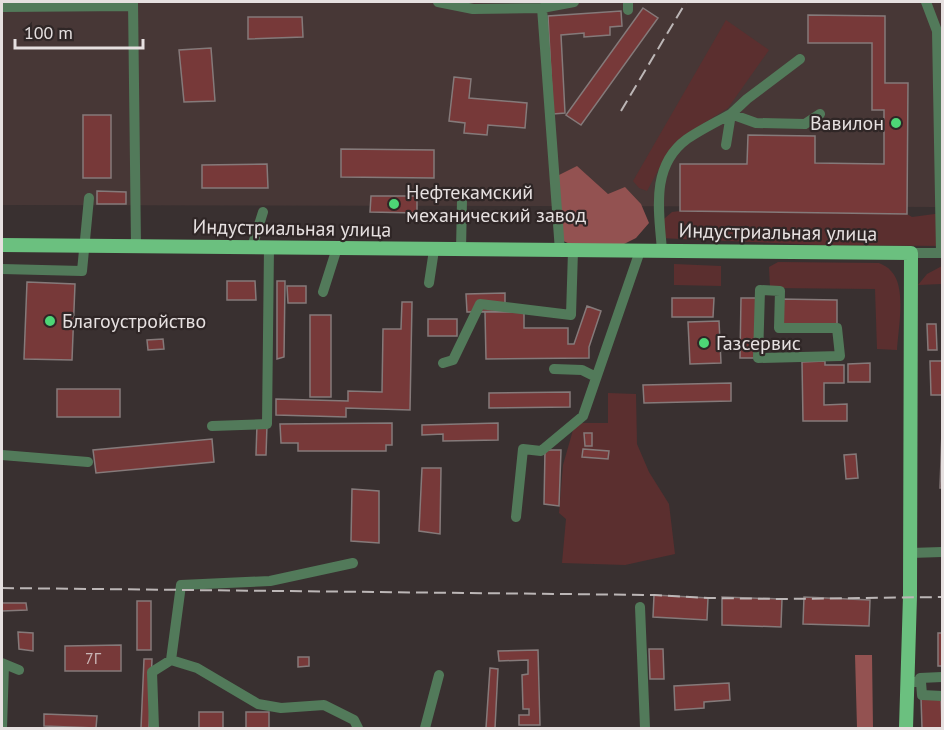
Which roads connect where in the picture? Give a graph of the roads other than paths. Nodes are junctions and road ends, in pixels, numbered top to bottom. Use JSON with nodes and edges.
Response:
{"nodes":[{"id":1,"x":438,"y":2,"type":"edge"},
{"id":2,"x":574,"y":2,"type":"edge"},
{"id":3,"x":926,"y":2,"type":"edge"},
{"id":4,"x":133,"y":4,"type":"edge"},
{"id":5,"x":2,"y":7,"type":"edge"},
{"id":6,"x":542,"y":8,"type":"junction"},
{"id":7,"x":800,"y":58,"type":"dead end"},
{"id":8,"x":731,"y":114,"type":"junction"},
{"id":9,"x":820,"y":114,"type":"dead end"},
{"id":10,"x":726,"y":145,"type":"dead end"},
{"id":11,"x":89,"y":198,"type":"dead end"},
{"id":12,"x":462,"y":200,"type":"dead end"},
{"id":13,"x":263,"y":212,"type":"dead end"},
{"id":14,"x":2,"y":244,"type":"edge"},
{"id":15,"x":85,"y":245,"type":"junction"},
{"id":16,"x":136,"y":246,"type":"junction"},
{"id":17,"x":252,"y":247,"type":"junction"},
{"id":18,"x":269,"y":247,"type":"junction"},
{"id":19,"x":337,"y":248,"type":"junction"},
{"id":20,"x":434,"y":250,"type":"junction"},
{"id":21,"x":461,"y":250,"type":"junction"},
{"id":22,"x":640,"y":250,"type":"junction"},
{"id":23,"x":662,"y":250,"type":"junction"},
{"id":24,"x":566,"y":251,"type":"junction"},
{"id":25,"x":911,"y":253,"type":"junction"},
{"id":26,"x":942,"y":253,"type":"edge"},
{"id":27,"x":2,"y":269,"type":"edge"},
{"id":28,"x":429,"y":284,"type":"dead end"},
{"id":29,"x":323,"y":292,"type":"dead end"},
{"id":30,"x":837,"y":328,"type":"joint"},
{"id":31,"x":443,"y":363,"type":"dead end"},
{"id":32,"x":554,"y":369,"type":"dead end"},
{"id":33,"x":596,"y":377,"type":"junction"},
{"id":34,"x":212,"y":426,"type":"dead end"},
{"id":35,"x":2,"y":455,"type":"edge"},
{"id":36,"x":88,"y":462,"type":"dead end"},
{"id":37,"x":516,"y":517,"type":"dead end"},
{"id":38,"x":942,"y":552,"type":"edge"},
{"id":39,"x":910,"y":553,"type":"junction"},
{"id":40,"x":353,"y":563,"type":"dead end"},
{"id":41,"x":640,"y":608,"type":"dead end"},
{"id":42,"x":171,"y":660,"type":"junction"},
{"id":43,"x":3,"y":664,"type":"edge"},
{"id":44,"x":19,"y":670,"type":"dead end"},
{"id":45,"x":439,"y":675,"type":"dead end"},
{"id":46,"x":942,"y":677,"type":"edge"},
{"id":47,"x":914,"y":682,"type":"junction"},
{"id":48,"x":942,"y":696,"type":"edge"},
{"id":49,"x":2,"y":729,"type":"edge"},
{"id":50,"x":154,"y":729,"type":"edge"},
{"id":51,"x":358,"y":729,"type":"edge"},
{"id":52,"x":425,"y":729,"type":"edge"},
{"id":53,"x":645,"y":729,"type":"edge"},
{"id":54,"x":906,"y":729,"type":"edge"}],
"edges":[{"from":1,"to":6,"type":"street"},
{"from":2,"to":6,"type":"street"},
{"from":3,"to":26,"type":"street"},
{"from":4,"to":5,"type":"street"},
{"from":4,"to":16,"type":"street"},
{"from":6,"to":24,"type":"street"},
{"from":7,"to":8,"type":"street"},
{"from":8,"to":9,"type":"street"},
{"from":8,"to":10,"type":"street"},
{"from":8,"to":23,"type":"street"},
{"from":11,"to":15,"type":"street"},
{"from":12,"to":21,"type":"street"},
{"from":13,"to":17,"type":"street"},
{"from":14,"to":15,"type":"main road","name":"Индустриальная улица"},
{"from":15,"to":16,"type":"main road","name":"Индустриальная улица"},
{"from":15,"to":27,"type":"street"},
{"from":16,"to":17,"type":"main road","name":"Индустриальная улица"},
{"from":17,"to":18,"type":"main road","name":"Индустриальная улица"},
{"from":18,"to":19,"type":"main road","name":"Индустриальная улица"},
{"from":18,"to":34,"type":"street"},
{"from":19,"to":20,"type":"main road","name":"Индустриальная улица"},
{"from":19,"to":29,"type":"street"},
{"from":20,"to":21,"type":"main road","name":"Индустриальная улица"},
{"from":20,"to":28,"type":"street"},
{"from":21,"to":24,"type":"main road","name":"Индустриальная улица"},
{"from":22,"to":23,"type":"main road","name":"Индустриальная улица"},
{"from":22,"to":24,"type":"main road","name":"Индустриальная улица"},
{"from":22,"to":33,"type":"street"},
{"from":23,"to":25,"type":"main road","name":"Индустриальная улица"},
{"from":24,"to":31,"type":"street"},
{"from":25,"to":26,"type":"street","name":"Индустриальная улица"},
{"from":25,"to":39,"type":"main road"},
{"from":30,"to":30,"type":"street"},
{"from":32,"to":33,"type":"street"},
{"from":33,"to":37,"type":"street"},
{"from":35,"to":36,"type":"street"},
{"from":38,"to":39,"type":"street"},
{"from":39,"to":47,"type":"main road"},
{"from":40,"to":42,"type":"street"},
{"from":41,"to":53,"type":"street"},
{"from":42,"to":50,"type":"street"},
{"from":42,"to":51,"type":"street"},
{"from":43,"to":44,"type":"street"},
{"from":43,"to":49,"type":"street"},
{"from":45,"to":52,"type":"street"},
{"from":46,"to":47,"type":"street"},
{"from":47,"to":48,"type":"street"},
{"from":47,"to":54,"type":"main road"}]}
